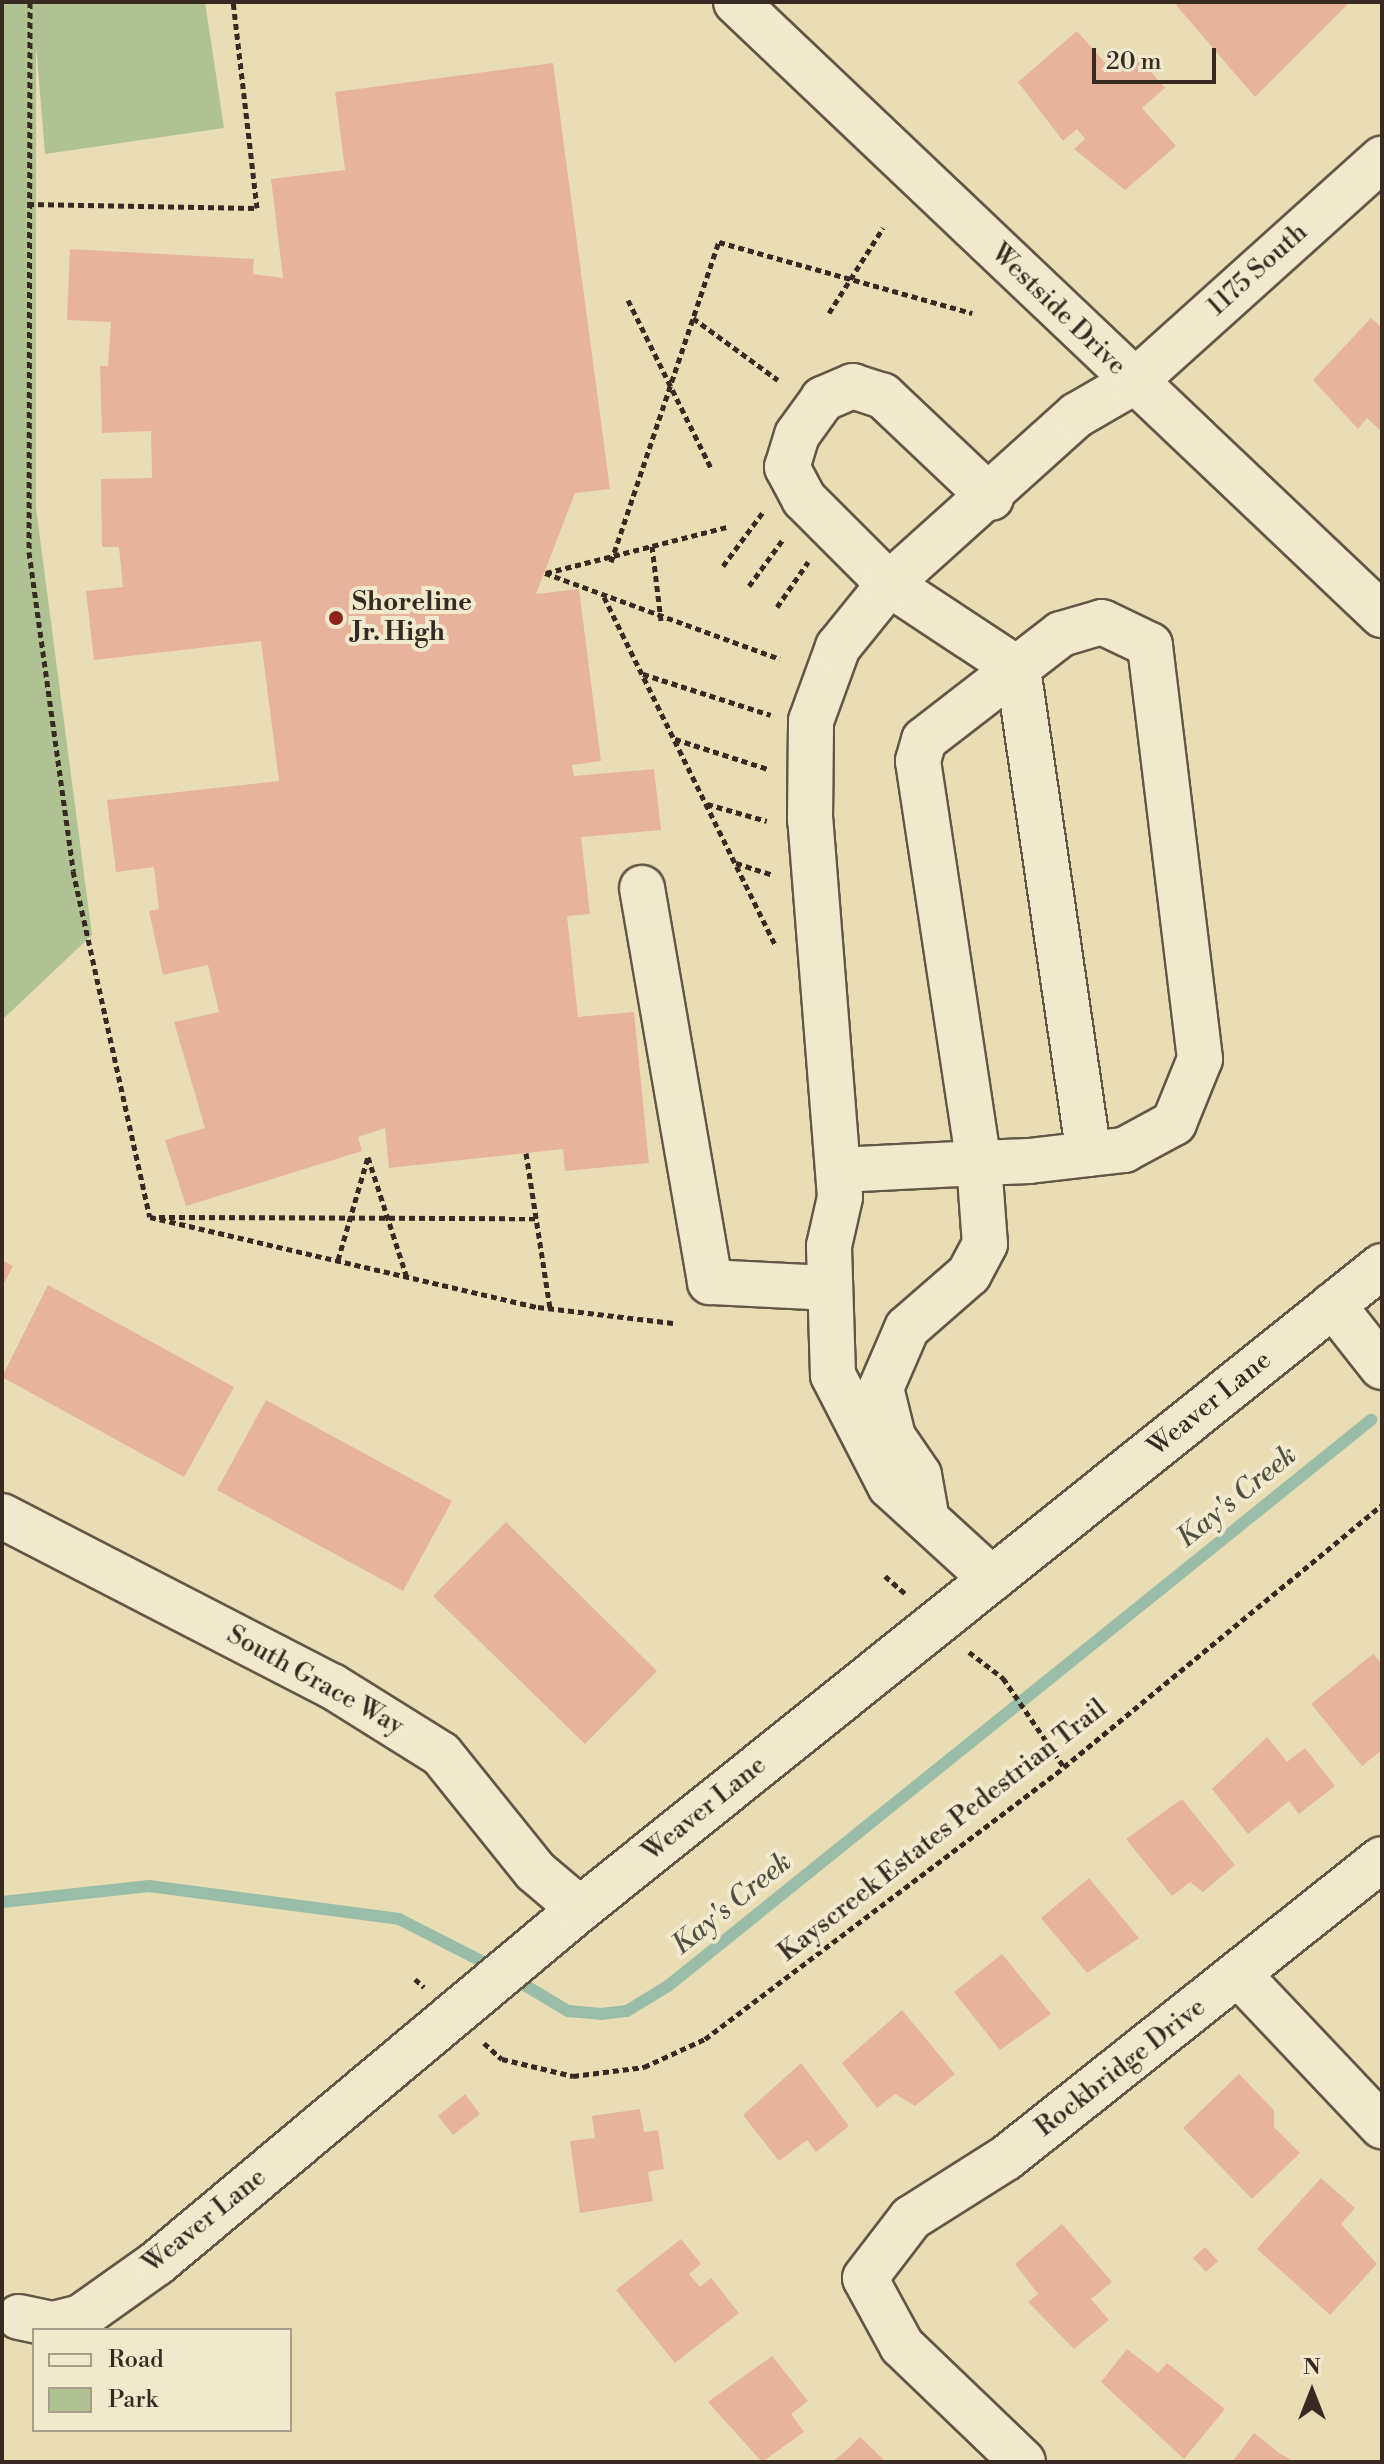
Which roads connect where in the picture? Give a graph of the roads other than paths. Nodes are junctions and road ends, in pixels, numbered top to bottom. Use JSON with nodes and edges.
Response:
{"nodes":[{"id":1,"x":736,"y":2,"type":"edge"},
{"id":2,"x":1382,"y":159,"type":"edge"},
{"id":3,"x":1134,"y":382,"type":"junction"},
{"id":4,"x":991,"y":498,"type":"junction"},
{"id":5,"x":889,"y":584,"type":"junction"},
{"id":6,"x":1382,"y":615,"type":"edge"},
{"id":7,"x":1018,"y":669,"type":"junction"},
{"id":8,"x":642,"y":888,"type":"dead end"},
{"id":9,"x":1089,"y":1154,"type":"junction"},
{"id":10,"x":979,"y":1163,"type":"junction"},
{"id":11,"x":839,"y":1170,"type":"junction"},
{"id":12,"x":1382,"y":1266,"type":"edge"},
{"id":13,"x":829,"y":1288,"type":"junction"},
{"id":14,"x":1333,"y":1305,"type":"junction"},
{"id":15,"x":1382,"y":1367,"type":"edge"},
{"id":16,"x":926,"y":1514,"type":"junction"},
{"id":17,"x":2,"y":1516,"type":"edge"},
{"id":18,"x":992,"y":1579,"type":"junction"},
{"id":19,"x":1382,"y":1859,"type":"edge"},
{"id":20,"x":580,"y":1909,"type":"junction"},
{"id":21,"x":1240,"y":1976,"type":"junction"},
{"id":22,"x":1382,"y":2126,"type":"edge"},
{"id":23,"x":19,"y":2317,"type":"dead end"},
{"id":24,"x":1023,"y":2462,"type":"edge"}],
"edges":[{"from":1,"to":3,"type":"street","name":"Westside Drive"},
{"from":2,"to":3,"type":"street","name":"1175 South"},
{"from":3,"to":4,"type":"street","name":"1175 South"},
{"from":3,"to":6,"type":"street","name":"Westside Drive"},
{"from":4,"to":5,"type":"street","name":"1175 South"},
{"from":4,"to":5,"type":"street"},
{"from":5,"to":7,"type":"street"},
{"from":5,"to":11,"type":"street","name":"1175 South"},
{"from":7,"to":9,"type":"street"},
{"from":7,"to":9,"type":"street"},
{"from":7,"to":10,"type":"street"},
{"from":8,"to":13,"type":"street"},
{"from":9,"to":10,"type":"street"},
{"from":10,"to":11,"type":"street"},
{"from":10,"to":16,"type":"street"},
{"from":11,"to":13,"type":"street","name":"1175 South"},
{"from":12,"to":14,"type":"street","name":"Weaver Lane"},
{"from":13,"to":16,"type":"street","name":"1175 South"},
{"from":14,"to":15,"type":"street"},
{"from":14,"to":18,"type":"street","name":"Weaver Lane"},
{"from":16,"to":18,"type":"street","name":"1175 South"},
{"from":17,"to":20,"type":"street","name":"South Grace Way"},
{"from":18,"to":20,"type":"street","name":"Weaver Lane"},
{"from":19,"to":21,"type":"street","name":"Rockbridge Drive"},
{"from":20,"to":23,"type":"street","name":"Weaver Lane"},
{"from":21,"to":22,"type":"street"},
{"from":21,"to":24,"type":"street","name":"Rockbridge Drive"}]}
